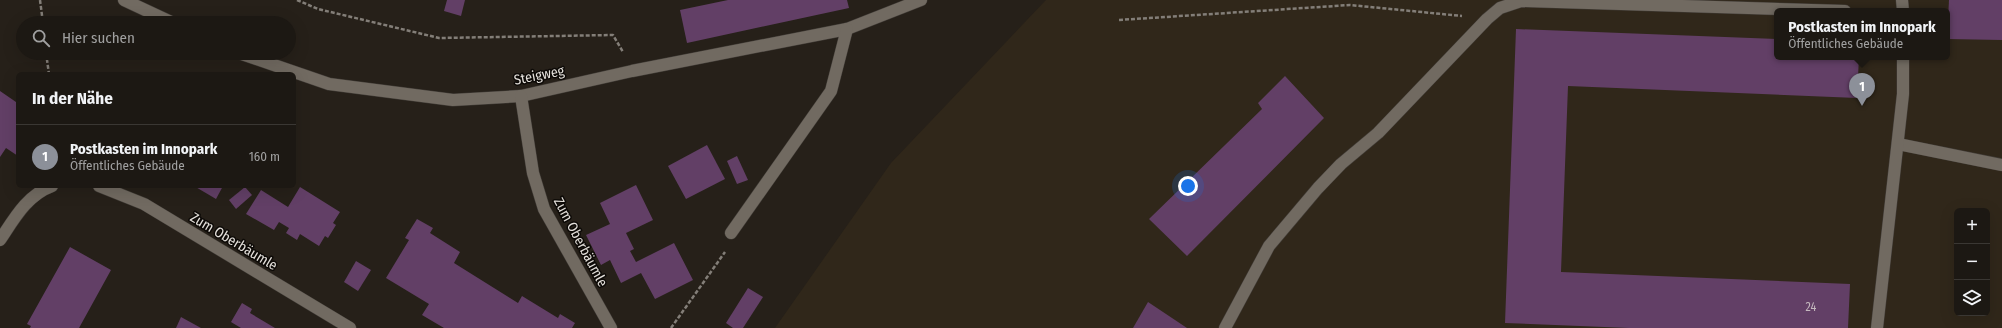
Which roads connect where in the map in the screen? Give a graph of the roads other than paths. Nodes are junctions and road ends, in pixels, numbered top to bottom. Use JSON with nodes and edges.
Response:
{"nodes":[{"id":1,"x":124,"y":0,"type":"edge"},
{"id":2,"x":921,"y":0,"type":"edge"},
{"id":3,"x":1774,"y":9,"type":"edge"},
{"id":4,"x":157,"y":16,"type":"edge"},
{"id":5,"x":847,"y":29,"type":"junction"},
{"id":6,"x":259,"y":60,"type":"edge"},
{"id":7,"x":1903,"y":60,"type":"edge"},
{"id":8,"x":294,"y":72,"type":"edge"},
{"id":9,"x":296,"y":73,"type":"edge"},
{"id":10,"x":521,"y":96,"type":"junction"},
{"id":11,"x":1898,"y":144,"type":"junction"},
{"id":12,"x":2002,"y":165,"type":"edge"},
{"id":13,"x":48,"y":188,"type":"edge"},
{"id":14,"x":104,"y":188,"type":"edge"},
{"id":15,"x":731,"y":233,"type":"road end"},
{"id":16,"x":0,"y":240,"type":"edge"},
{"id":17,"x":350,"y":328,"type":"edge"},
{"id":18,"x":611,"y":328,"type":"edge"},
{"id":19,"x":1225,"y":328,"type":"edge"},
{"id":20,"x":1877,"y":328,"type":"edge"}],
"edges":[{"from":1,"to":4,"type":"street"},
{"from":2,"to":5,"type":"street","name":"Steigweg"},
{"from":3,"to":19,"type":"street"},
{"from":5,"to":10,"type":"street","name":"Steigweg"},
{"from":5,"to":15,"type":"street"},
{"from":6,"to":8,"type":"street","name":"Steigweg"},
{"from":7,"to":11,"type":"street"},
{"from":9,"to":10,"type":"street","name":"Steigweg"},
{"from":10,"to":18,"type":"street","name":"Zum Oberbäumle"},
{"from":11,"to":12,"type":"street"},
{"from":11,"to":20,"type":"street"},
{"from":13,"to":16,"type":"street"},
{"from":14,"to":17,"type":"street","name":"Zum Oberbäumle"}]}
